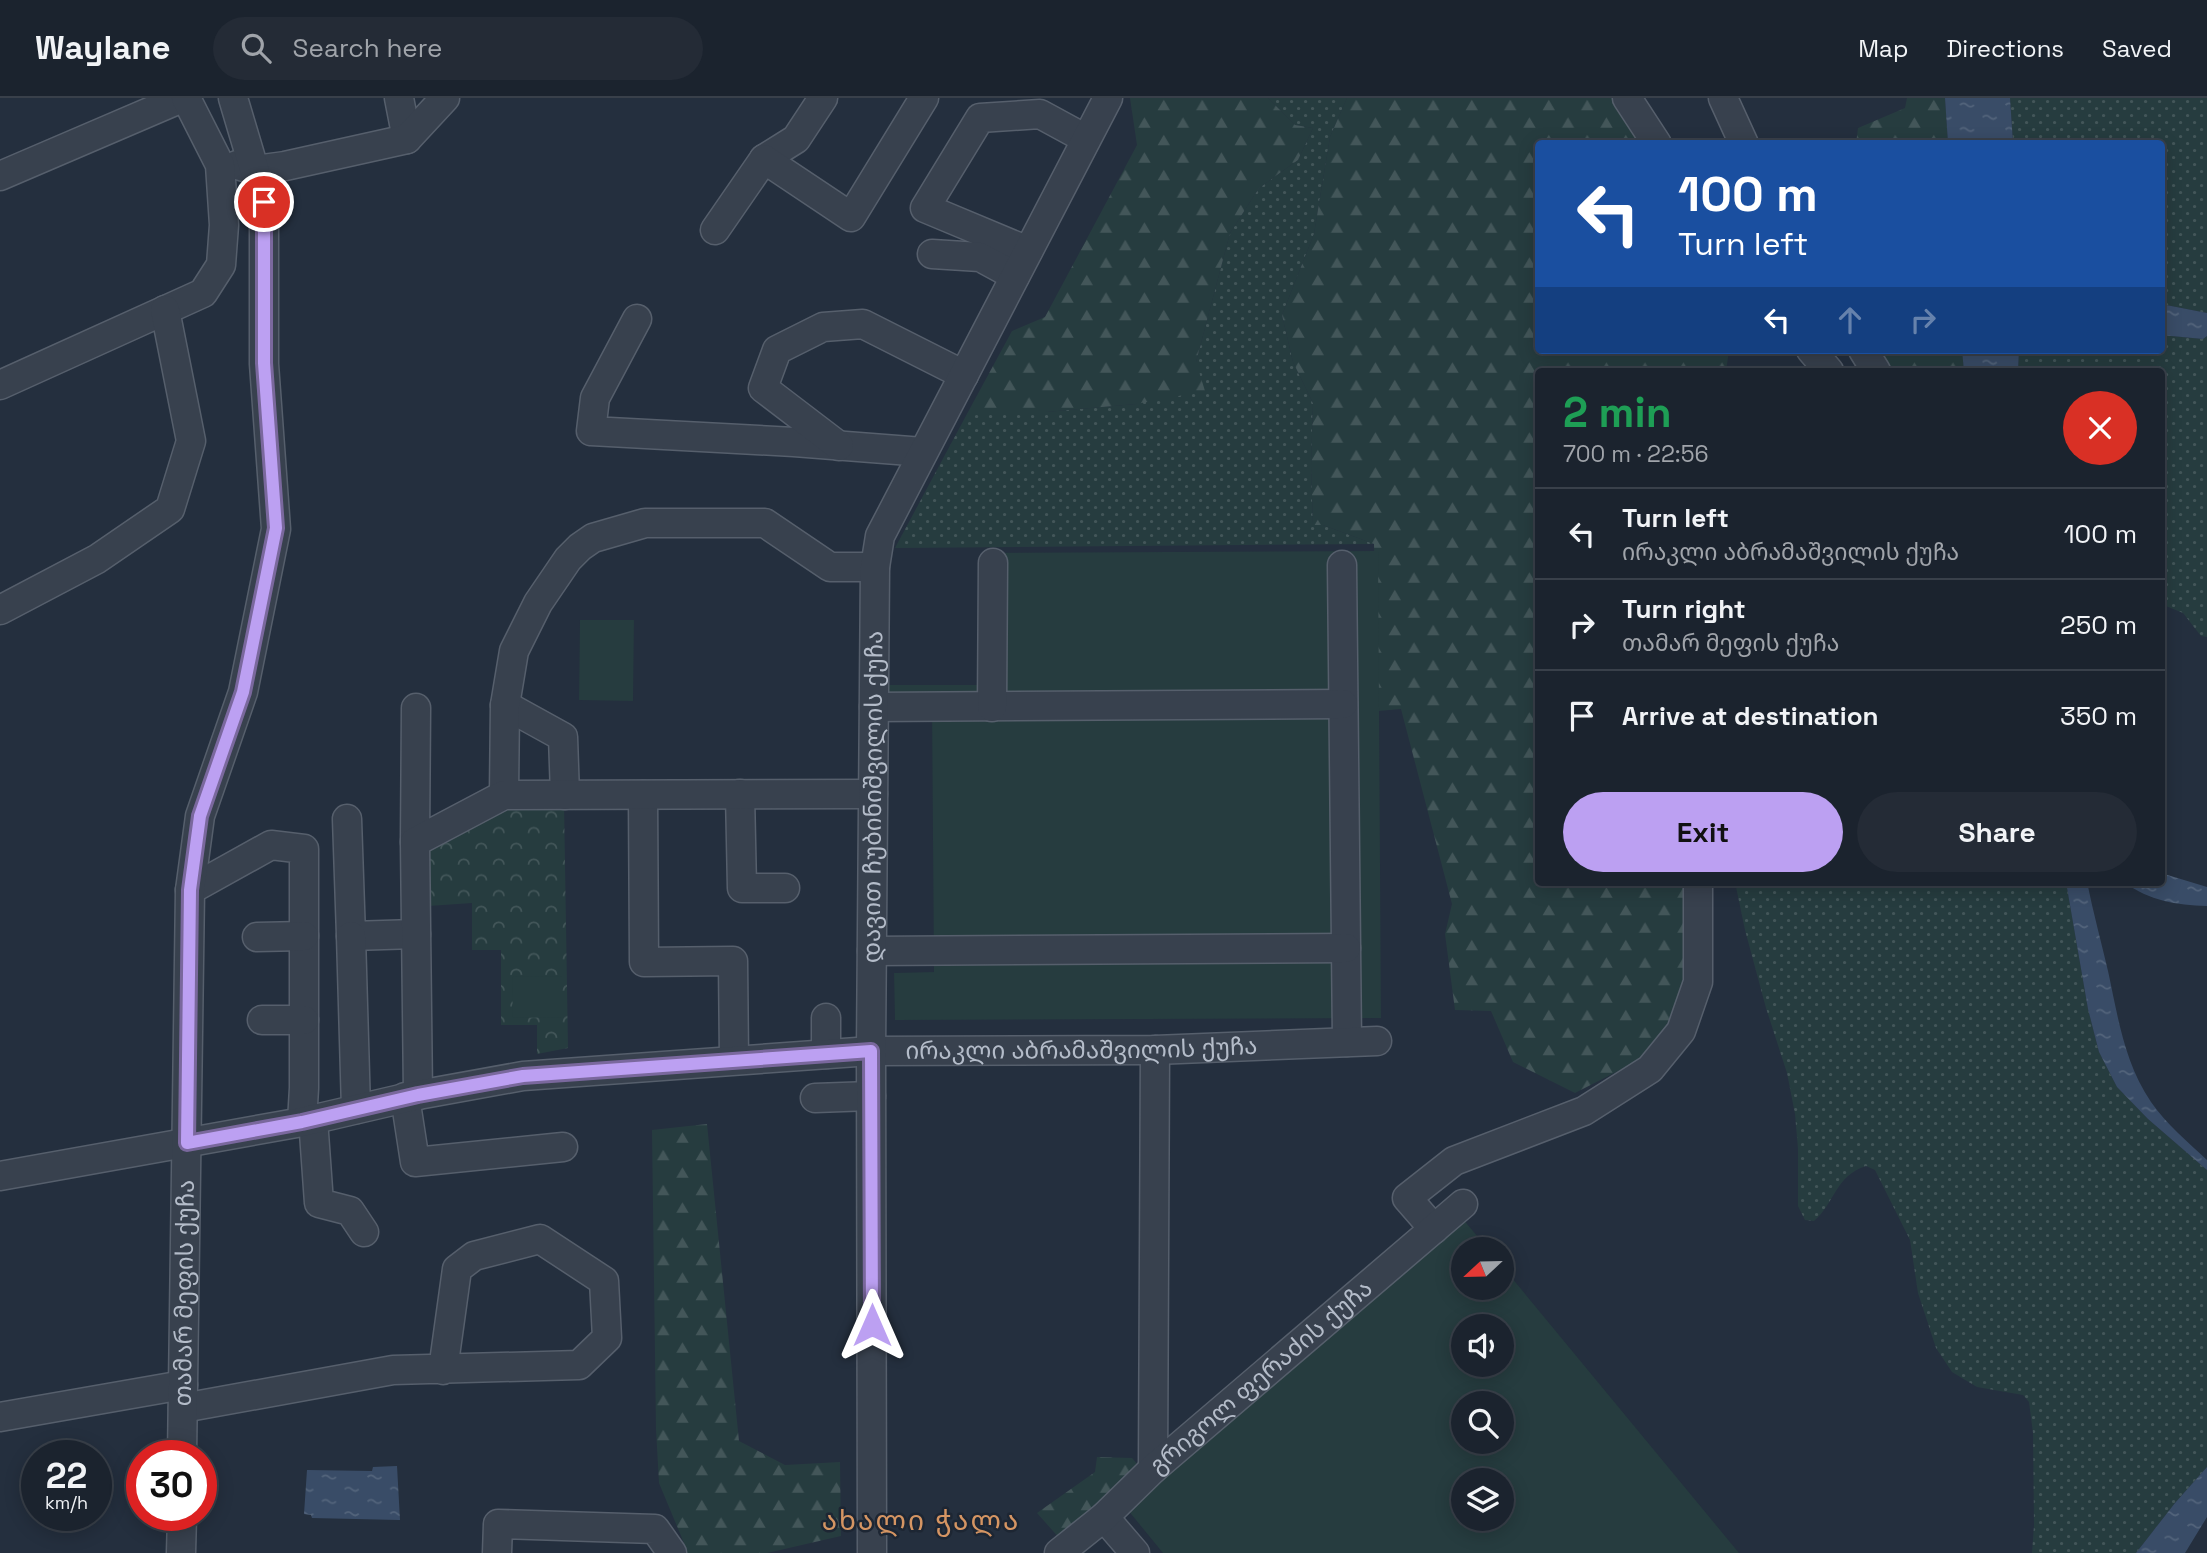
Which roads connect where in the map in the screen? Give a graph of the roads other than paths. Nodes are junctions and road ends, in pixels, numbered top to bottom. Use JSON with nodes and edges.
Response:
{"nodes":[{"id":1,"x":184,"y":98,"type":"edge"},
{"id":2,"x":233,"y":98,"type":"edge"},
{"id":3,"x":399,"y":98,"type":"edge"},
{"id":4,"x":445,"y":98,"type":"edge"},
{"id":5,"x":823,"y":98,"type":"edge"},
{"id":6,"x":924,"y":98,"type":"edge"},
{"id":7,"x":1108,"y":98,"type":"edge"},
{"id":8,"x":1627,"y":98,"type":"edge"},
{"id":9,"x":1723,"y":98,"type":"edge"},
{"id":10,"x":407,"y":139,"type":"junction"},
{"id":11,"x":1086,"y":139,"type":"junction"},
{"id":12,"x":1654,"y":140,"type":"edge"},
{"id":13,"x":1742,"y":140,"type":"edge"},
{"id":14,"x":764,"y":159,"type":"junction"},
{"id":15,"x":220,"y":165,"type":"junction"},
{"id":16,"x":255,"y":170,"type":"junction"},
{"id":17,"x":0,"y":176,"type":"edge"},
{"id":18,"x":715,"y":230,"type":"dead end"},
{"id":19,"x":1028,"y":251,"type":"junction"},
{"id":20,"x":932,"y":254,"type":"dead end"},
{"id":21,"x":1015,"y":276,"type":"junction"},
{"id":22,"x":165,"y":310,"type":"junction"},
{"id":23,"x":637,"y":319,"type":"dead end"},
{"id":24,"x":1814,"y":354,"type":"edge"},
{"id":25,"x":1826,"y":368,"type":"edge"},
{"id":26,"x":964,"y":375,"type":"junction"},
{"id":27,"x":0,"y":385,"type":"edge"},
{"id":28,"x":839,"y":446,"type":"junction"},
{"id":29,"x":923,"y":452,"type":"junction"},
{"id":30,"x":993,"y":563,"type":"dead end"},
{"id":31,"x":1342,"y":565,"type":"dead end"},
{"id":32,"x":875,"y":568,"type":"junction"},
{"id":33,"x":0,"y":610,"type":"edge"},
{"id":34,"x":1343,"y":704,"type":"junction"},
{"id":35,"x":505,"y":705,"type":"junction"},
{"id":36,"x":992,"y":707,"type":"junction"},
{"id":37,"x":416,"y":708,"type":"dead end"},
{"id":38,"x":874,"y":708,"type":"junction"},
{"id":39,"x":740,"y":794,"type":"junction"},
{"id":40,"x":873,"y":794,"type":"junction"},
{"id":41,"x":505,"y":795,"type":"junction"},
{"id":42,"x":565,"y":795,"type":"junction"},
{"id":43,"x":643,"y":795,"type":"junction"},
{"id":44,"x":347,"y":819,"type":"dead end"},
{"id":45,"x":415,"y":842,"type":"junction"},
{"id":46,"x":1698,"y":886,"type":"edge"},
{"id":47,"x":785,"y":888,"type":"dead end"},
{"id":48,"x":190,"y":890,"type":"junction"},
{"id":49,"x":416,"y":934,"type":"junction"},
{"id":50,"x":304,"y":936,"type":"junction"},
{"id":51,"x":352,"y":936,"type":"junction"},
{"id":52,"x":257,"y":937,"type":"dead end"},
{"id":53,"x":1346,"y":948,"type":"junction"},
{"id":54,"x":872,"y":951,"type":"junction"},
{"id":55,"x":825,"y":1018,"type":"dead end"},
{"id":56,"x":262,"y":1020,"type":"dead end"},
{"id":57,"x":304,"y":1020,"type":"junction"},
{"id":58,"x":1377,"y":1041,"type":"dead end"},
{"id":59,"x":1347,"y":1042,"type":"junction"},
{"id":60,"x":1155,"y":1050,"type":"junction"},
{"id":61,"x":871,"y":1051,"type":"junction"},
{"id":62,"x":826,"y":1054,"type":"junction"},
{"id":63,"x":734,"y":1060,"type":"junction"},
{"id":64,"x":411,"y":1096,"type":"junction"},
{"id":65,"x":871,"y":1096,"type":"junction"},
{"id":66,"x":815,"y":1098,"type":"dead end"},
{"id":67,"x":356,"y":1110,"type":"junction"},
{"id":68,"x":308,"y":1121,"type":"junction"},
{"id":69,"x":187,"y":1143,"type":"junction"},
{"id":70,"x":563,"y":1147,"type":"dead end"},
{"id":71,"x":0,"y":1176,"type":"edge"},
{"id":72,"x":1463,"y":1204,"type":"dead end"},
{"id":73,"x":1434,"y":1228,"type":"junction"},
{"id":74,"x":364,"y":1232,"type":"dead end"},
{"id":75,"x":443,"y":1370,"type":"junction"},
{"id":76,"x":183,"y":1397,"type":"junction"},
{"id":77,"x":0,"y":1417,"type":"edge"},
{"id":78,"x":182,"y":1440,"type":"edge"},
{"id":79,"x":1153,"y":1469,"type":"junction"},
{"id":80,"x":1104,"y":1517,"type":"junction"},
{"id":81,"x":182,"y":1531,"type":"edge"},
{"id":82,"x":181,"y":1553,"type":"edge"},
{"id":83,"x":497,"y":1553,"type":"edge"},
{"id":84,"x":672,"y":1553,"type":"edge"},
{"id":85,"x":872,"y":1553,"type":"edge"},
{"id":86,"x":1059,"y":1553,"type":"edge"},
{"id":87,"x":1135,"y":1553,"type":"edge"}],
"edges":[{"from":1,"to":15,"type":"street"},
{"from":1,"to":17,"type":"street"},
{"from":2,"to":16,"type":"street","name":"თამარ მეფის ქუჩა"},
{"from":3,"to":10,"type":"street"},
{"from":4,"to":10,"type":"street"},
{"from":5,"to":14,"type":"street"},
{"from":6,"to":14,"type":"street"},
{"from":7,"to":11,"type":"street","name":"დავით ჩუბინიშვილის ქუჩა"},
{"from":8,"to":12,"type":"street"},
{"from":9,"to":13,"type":"street"},
{"from":10,"to":16,"type":"street"},
{"from":11,"to":19,"type":"street","name":"დავით ჩუბინიშვილის ქუჩა"},
{"from":11,"to":19,"type":"street"},
{"from":14,"to":18,"type":"street"},
{"from":15,"to":16,"type":"street"},
{"from":15,"to":22,"type":"street"},
{"from":16,"to":48,"type":"street","name":"თამარ მეფის ქუჩა"},
{"from":19,"to":21,"type":"street","name":"დავით ჩუბინიშვილის ქუჩა"},
{"from":20,"to":21,"type":"street"},
{"from":21,"to":26,"type":"street","name":"დავით ჩუბინიშვილის ქუჩა"},
{"from":22,"to":27,"type":"street"},
{"from":22,"to":33,"type":"street"},
{"from":23,"to":28,"type":"street"},
{"from":24,"to":25,"type":"street"},
{"from":26,"to":28,"type":"street"},
{"from":26,"to":29,"type":"street","name":"დავით ჩუბინიშვილის ქუჩა"},
{"from":28,"to":29,"type":"street"},
{"from":29,"to":32,"type":"street","name":"დავით ჩუბინიშვილის ქუჩა"},
{"from":30,"to":36,"type":"street"},
{"from":31,"to":34,"type":"street"},
{"from":32,"to":35,"type":"street"},
{"from":32,"to":38,"type":"street","name":"დავით ჩუბინიშვილის ქუჩა"},
{"from":34,"to":36,"type":"street"},
{"from":34,"to":53,"type":"street"},
{"from":35,"to":41,"type":"street"},
{"from":35,"to":42,"type":"street"},
{"from":36,"to":38,"type":"street"},
{"from":37,"to":45,"type":"street"},
{"from":38,"to":40,"type":"street","name":"დავით ჩუბინიშვილის ქუჩა"},
{"from":39,"to":40,"type":"street"},
{"from":39,"to":43,"type":"street"},
{"from":39,"to":47,"type":"street"},
{"from":40,"to":54,"type":"street","name":"დავით ჩუბინიშვილის ქუჩა"},
{"from":41,"to":42,"type":"street"},
{"from":41,"to":45,"type":"street"},
{"from":42,"to":43,"type":"street"},
{"from":43,"to":63,"type":"street"},
{"from":44,"to":51,"type":"street"},
{"from":45,"to":49,"type":"street"},
{"from":46,"to":73,"type":"street"},
{"from":48,"to":50,"type":"street"},
{"from":48,"to":69,"type":"street","name":"თამარ მეფის ქუჩა"},
{"from":49,"to":51,"type":"street"},
{"from":49,"to":64,"type":"street"},
{"from":50,"to":52,"type":"street"},
{"from":50,"to":57,"type":"street"},
{"from":51,"to":67,"type":"street"},
{"from":53,"to":54,"type":"street"},
{"from":53,"to":59,"type":"street"},
{"from":54,"to":61,"type":"street","name":"დავით ჩუბინიშვილის ქუჩა"},
{"from":55,"to":62,"type":"street"},
{"from":56,"to":57,"type":"street"},
{"from":57,"to":68,"type":"street"},
{"from":58,"to":59,"type":"street","name":"ირაკლი აბრამაშვილის ქუჩა"},
{"from":59,"to":60,"type":"street","name":"ირაკლი აბრამაშვილის ქუჩა"},
{"from":60,"to":61,"type":"street","name":"ირაკლი აბრამაშვილის ქუჩა"},
{"from":60,"to":79,"type":"street"},
{"from":61,"to":62,"type":"street","name":"ირაკლი აბრამაშვილის ქუჩა"},
{"from":61,"to":65,"type":"street","name":"დავით ჩუბინიშვილის ქუჩა"},
{"from":62,"to":63,"type":"street","name":"ირაკლი აბრამაშვილის ქუჩა"},
{"from":63,"to":64,"type":"street","name":"ირაკლი აბრამაშვილის ქუჩა"},
{"from":64,"to":67,"type":"street","name":"ირაკლი აბრამაშვილის ქუჩა"},
{"from":64,"to":70,"type":"street"},
{"from":65,"to":66,"type":"street"},
{"from":65,"to":85,"type":"street","name":"დავით ჩუბინიშვილის ქუჩა"},
{"from":67,"to":68,"type":"street","name":"ირაკლი აბრამაშვილის ქუჩა"},
{"from":68,"to":69,"type":"street","name":"ირაკლი აბრამაშვილის ქუჩა"},
{"from":68,"to":74,"type":"street"},
{"from":69,"to":71,"type":"street","name":"ირაკლი აბრამაშვილის ქუჩა"},
{"from":69,"to":76,"type":"street","name":"თამარ მეფის ქუჩა"},
{"from":72,"to":73,"type":"street","name":"გრიგოლ ფერაძის ქუჩა"},
{"from":73,"to":79,"type":"street","name":"გრიგოლ ფერაძის ქუჩა"},
{"from":75,"to":75,"type":"street"},
{"from":75,"to":76,"type":"street"},
{"from":76,"to":77,"type":"street"},
{"from":76,"to":78,"type":"street","name":"თამარ მეფის ქუჩა"},
{"from":79,"to":80,"type":"street","name":"გრიგოლ ფერაძის ქუჩა"},
{"from":80,"to":86,"type":"street","name":"გრიგოლ ფერაძის ქუჩა"},
{"from":80,"to":87,"type":"street"},
{"from":81,"to":82,"type":"street"},
{"from":83,"to":84,"type":"street"}]}
